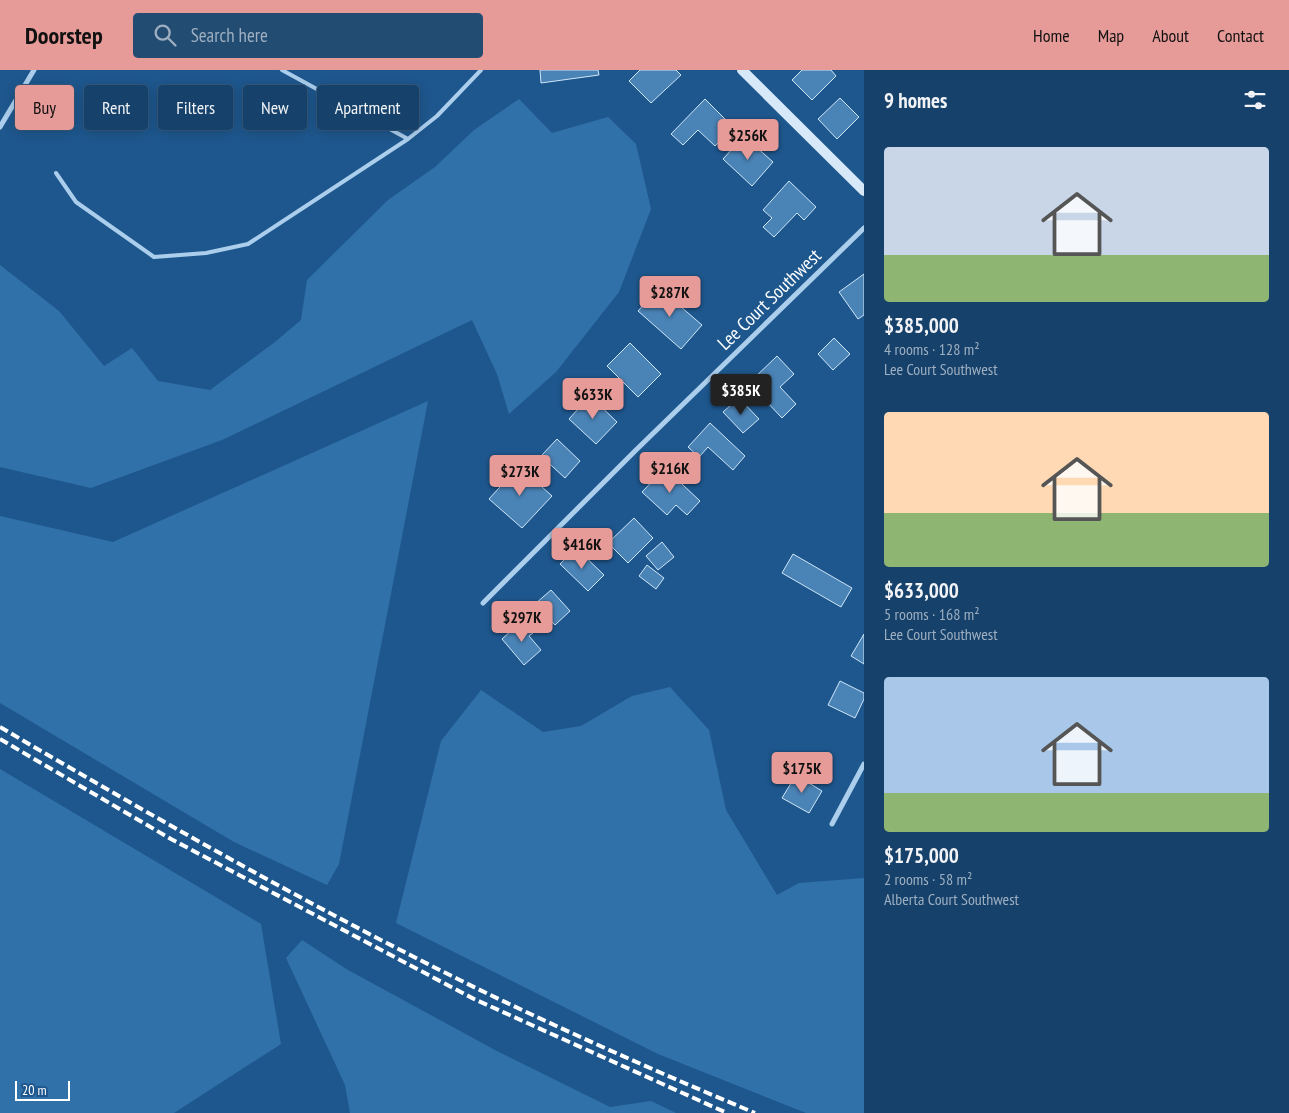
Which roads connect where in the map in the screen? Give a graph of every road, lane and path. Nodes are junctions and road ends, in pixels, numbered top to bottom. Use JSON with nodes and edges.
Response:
{"nodes":[{"id":1,"x":34,"y":70,"type":"edge"},
{"id":2,"x":282,"y":70,"type":"edge"},
{"id":3,"x":481,"y":70,"type":"edge"},
{"id":4,"x":742,"y":70,"type":"edge"},
{"id":5,"x":0,"y":127,"type":"edge"},
{"id":6,"x":408,"y":139,"type":"junction"},
{"id":7,"x":56,"y":173,"type":"dead end"},
{"id":8,"x":864,"y":191,"type":"edge"},
{"id":9,"x":864,"y":228,"type":"edge"},
{"id":10,"x":483,"y":603,"type":"dead end"},
{"id":11,"x":864,"y":764,"type":"edge"},
{"id":12,"x":832,"y":824,"type":"dead end"}],
"edges":[{"from":1,"to":5,"type":"street"},
{"from":2,"to":6,"type":"lane"},
{"from":3,"to":6,"type":"lane"},
{"from":4,"to":8,"type":"street"},
{"from":6,"to":7,"type":"lane"},
{"from":9,"to":10,"type":"street","name":"Lee Court Southwest"},
{"from":11,"to":12,"type":"street"}]}
